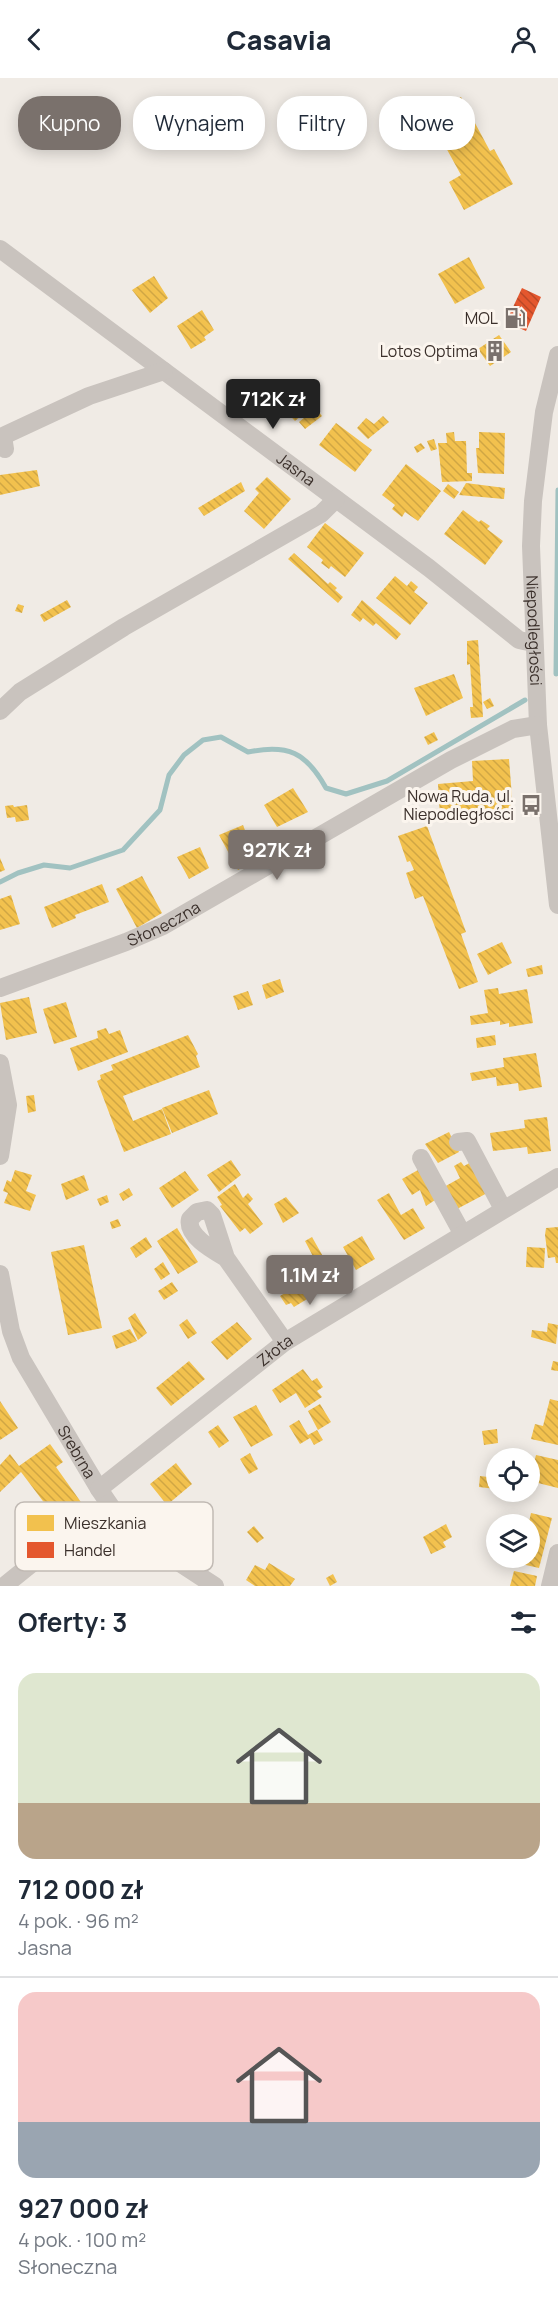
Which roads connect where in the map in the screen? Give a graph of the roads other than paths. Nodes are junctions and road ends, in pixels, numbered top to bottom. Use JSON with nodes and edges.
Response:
{"nodes":[{"id":1,"x":0,"y":249,"type":"edge"},
{"id":2,"x":558,"y":355,"type":"edge"},
{"id":3,"x":164,"y":371,"type":"junction"},
{"id":4,"x":5,"y":449,"type":"dead end"},
{"id":5,"x":336,"y":499,"type":"junction"},
{"id":6,"x":533,"y":643,"type":"junction"},
{"id":7,"x":0,"y":711,"type":"edge"},
{"id":8,"x":538,"y":725,"type":"junction"},
{"id":9,"x":558,"y":905,"type":"edge"},
{"id":10,"x":0,"y":988,"type":"edge"},
{"id":11,"x":0,"y":1063,"type":"edge"},
{"id":12,"x":458,"y":1142,"type":"dead end"},
{"id":13,"x":0,"y":1156,"type":"edge"},
{"id":14,"x":421,"y":1158,"type":"dead end"},
{"id":15,"x":558,"y":1177,"type":"edge"},
{"id":16,"x":503,"y":1209,"type":"junction"},
{"id":17,"x":462,"y":1233,"type":"junction"},
{"id":18,"x":226,"y":1258,"type":"dead end"},
{"id":19,"x":0,"y":1274,"type":"edge"},
{"id":20,"x":285,"y":1342,"type":"junction"},
{"id":21,"x":8,"y":1347,"type":"edge"},
{"id":22,"x":99,"y":1489,"type":"junction"},
{"id":23,"x":108,"y":1502,"type":"edge"},
{"id":24,"x":558,"y":1553,"type":"edge"},
{"id":25,"x":23,"y":1571,"type":"edge"},
{"id":26,"x":192,"y":1571,"type":"edge"},
{"id":27,"x":4,"y":1586,"type":"edge"},
{"id":28,"x":215,"y":1586,"type":"edge"},
{"id":29,"x":550,"y":1586,"type":"edge"}],
"edges":[{"from":1,"to":3,"type":"street","name":"Jasna"},
{"from":2,"to":6,"type":"street","name":"Niepodległości"},
{"from":3,"to":4,"type":"street"},
{"from":3,"to":5,"type":"street","name":"Jasna"},
{"from":5,"to":6,"type":"street","name":"Jasna"},
{"from":5,"to":7,"type":"street"},
{"from":6,"to":8,"type":"street","name":"Niepodległości"},
{"from":8,"to":9,"type":"street","name":"Niepodległości"},
{"from":8,"to":10,"type":"street","name":"Słoneczna"},
{"from":11,"to":13,"type":"street"},
{"from":12,"to":16,"type":"street"},
{"from":14,"to":17,"type":"street"},
{"from":15,"to":16,"type":"street","name":"Złota"},
{"from":16,"to":17,"type":"street","name":"Złota"},
{"from":17,"to":20,"type":"street","name":"Złota"},
{"from":18,"to":20,"type":"street"},
{"from":19,"to":21,"type":"street","name":"Srebrna"},
{"from":20,"to":22,"type":"street","name":"Złota"},
{"from":21,"to":22,"type":"street","name":"Srebrna"},
{"from":22,"to":23,"type":"street","name":"Srebrna"},
{"from":24,"to":29,"type":"street"},
{"from":25,"to":27,"type":"street"},
{"from":26,"to":28,"type":"street","name":"Srebrna"}]}
